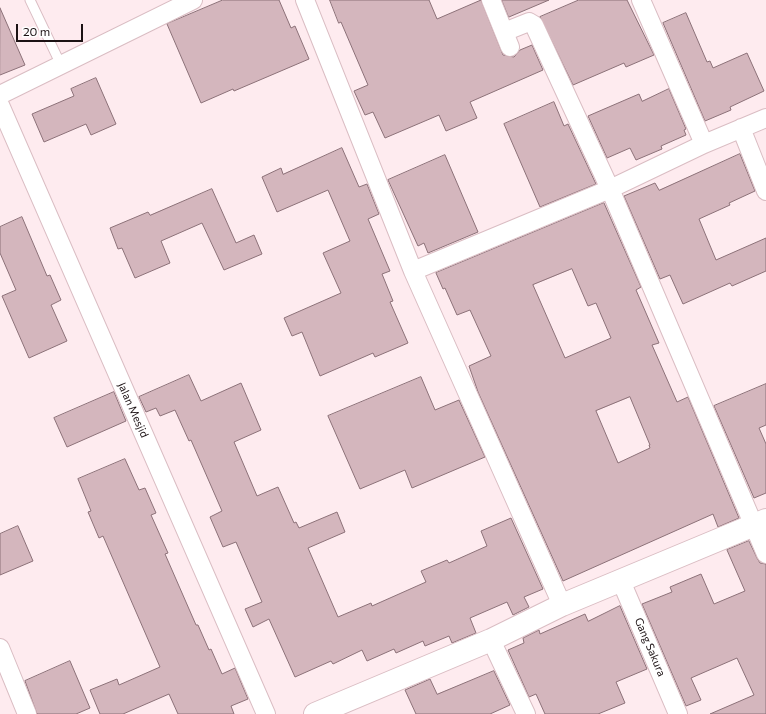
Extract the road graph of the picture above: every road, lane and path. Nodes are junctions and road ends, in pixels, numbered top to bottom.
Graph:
1 (30, 0) edge
2 (193, 0) edge
3 (305, 0) edge
4 (491, 0) edge
5 (640, 0) edge
6 (61, 65) junction
7 (0, 95) edge
8 (0, 105) edge
9 (766, 118) edge
10 (741, 128) junction
11 (704, 144) junction
12 (610, 189) junction
13 (766, 191) edge
14 (413, 271) junction
15 (760, 522) edge
16 (766, 554) edge
17 (621, 580) junction
18 (562, 605) junction
19 (491, 640) junction
20 (0, 648) edge
21 (27, 714) edge
22 (266, 714) edge
23 (315, 714) edge
24 (526, 714) edge
25 (678, 714) edge

1 - 6 lane
2 - 6 street
3 - 14 street
4 - 12 street
5 - 11 street
6 - 7 street
8 - 22 street, Jalan Mesjid
9 - 10 street
10 - 11 street
10 - 13 street
11 - 12 street
12 - 14 street
12 - 15 street
14 - 18 street
15 - 16 street
15 - 17 street
17 - 18 street
17 - 25 street, Gang Sakura
18 - 19 street
19 - 23 street
19 - 24 street
20 - 21 street

